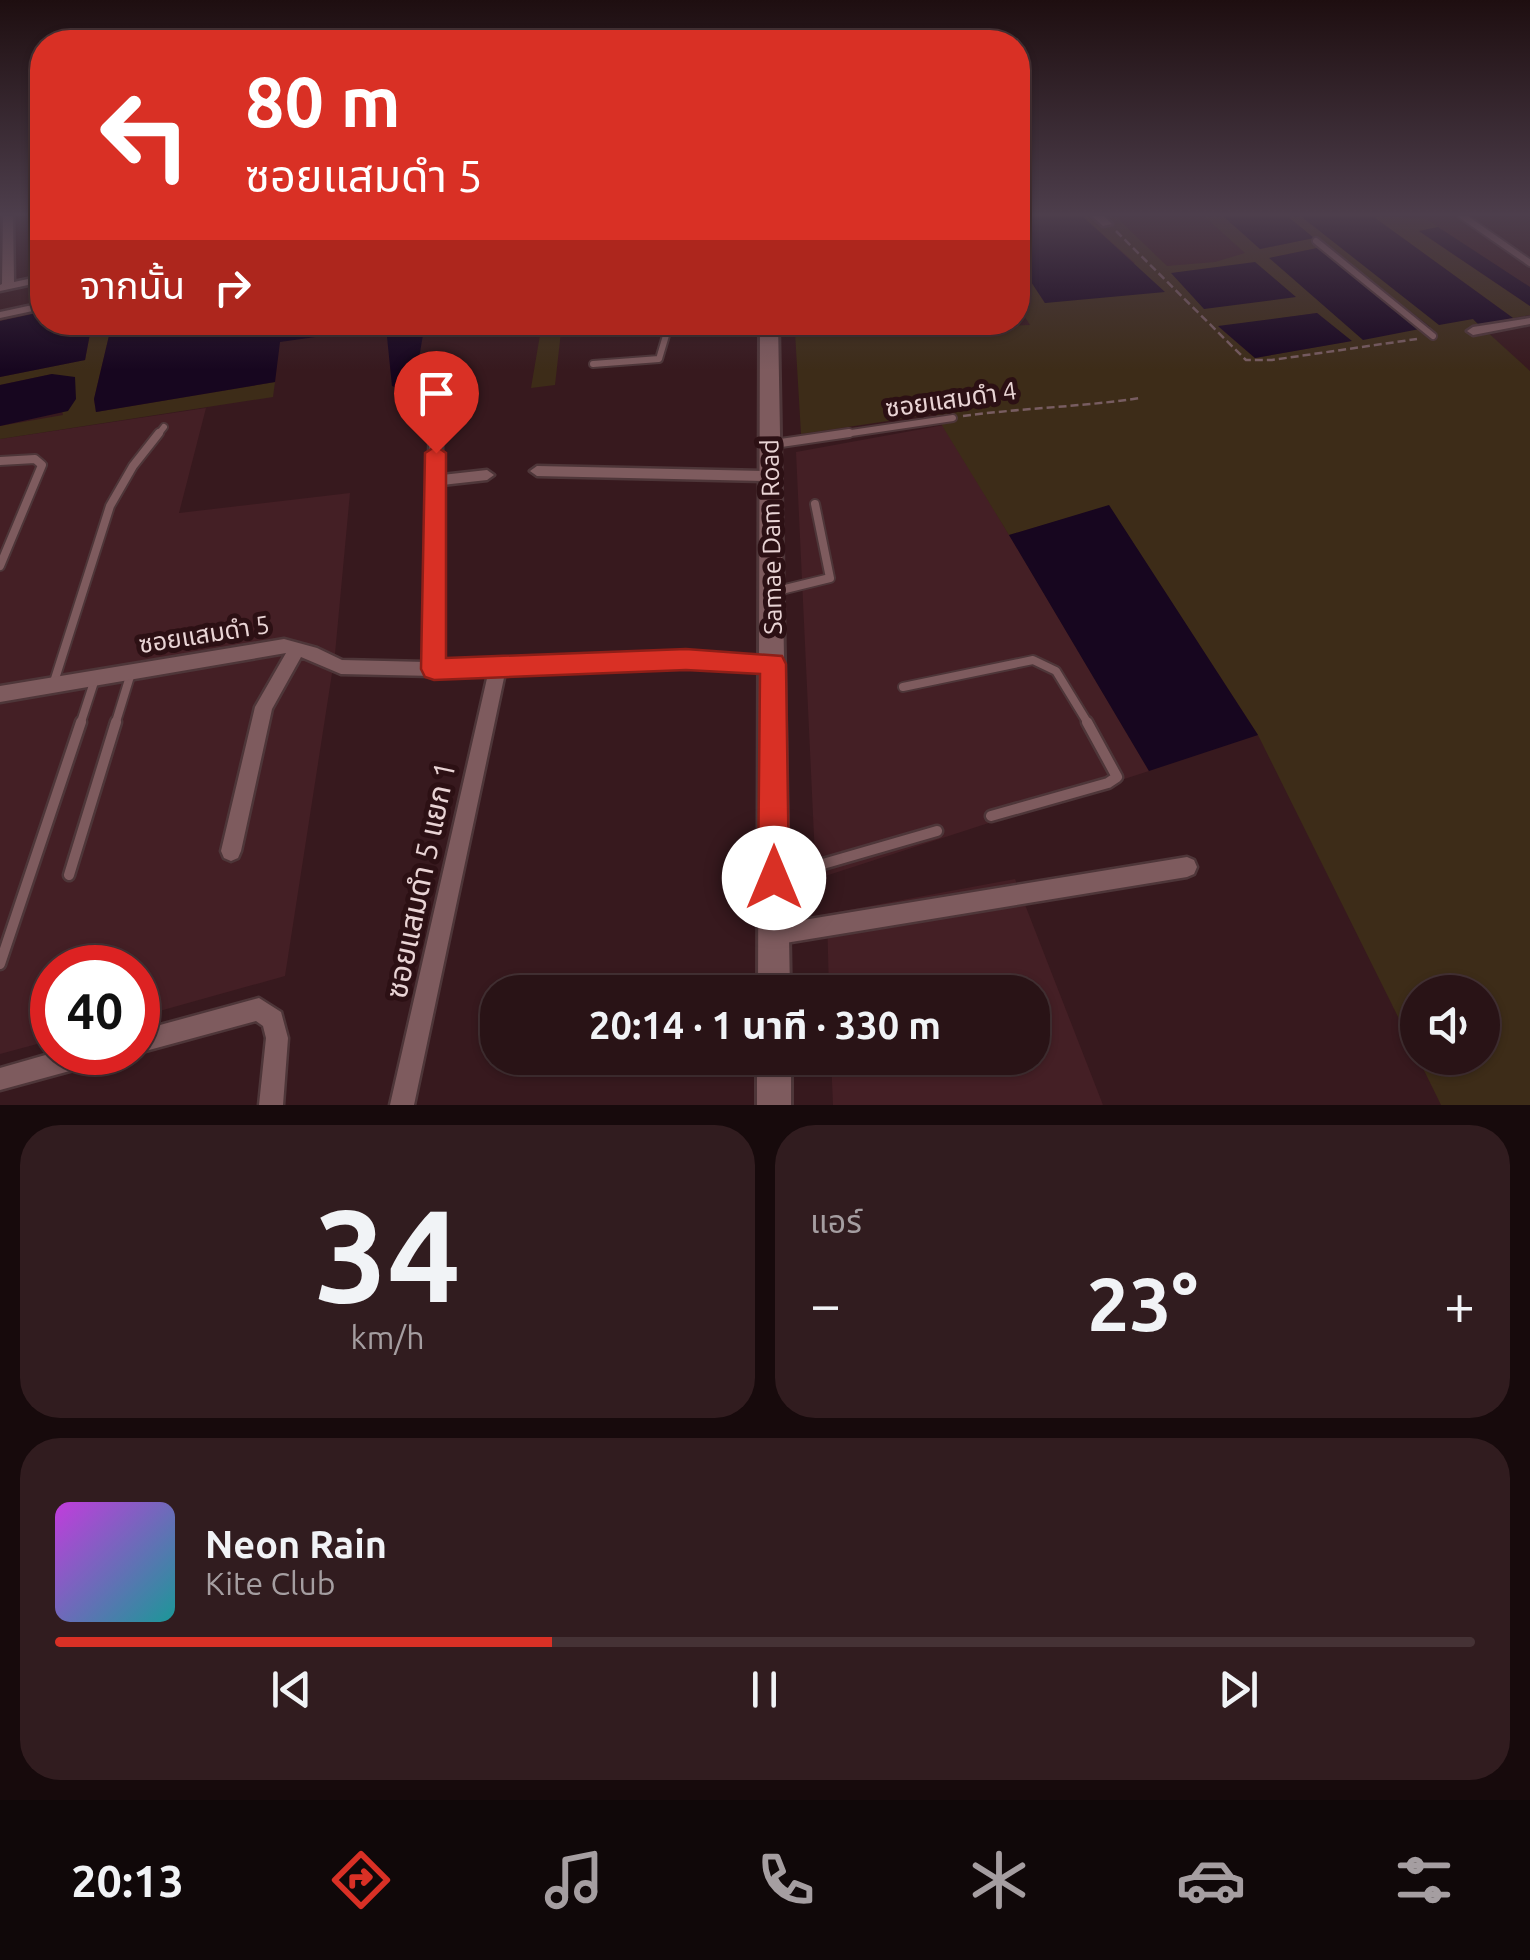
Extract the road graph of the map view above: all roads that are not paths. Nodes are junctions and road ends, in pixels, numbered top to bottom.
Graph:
1 (1347, 267) edge
2 (30, 282) edge
3 (4, 287) edge
4 (30, 309) edge
5 (0, 315) edge
6 (1530, 321) edge
7 (1473, 331) dead end
8 (666, 335) edge
9 (769, 335) edge
10 (1433, 336) road end
11 (593, 364) dead end
12 (436, 398) dead end
13 (953, 418) road end
14 (164, 427) dead end
15 (768, 444) junction
16 (0, 462) edge
17 (537, 471) dead end
18 (487, 476) dead end
19 (767, 476) junction
20 (436, 481) junction
21 (815, 504) dead end
22 (0, 563) edge
23 (773, 592) junction
24 (297, 649) junction
25 (773, 664) junction
26 (498, 668) junction
27 (434, 669) junction
28 (131, 671) junction
29 (96, 677) junction
30 (52, 685) junction
31 (903, 687) dead end
32 (0, 694) edge
33 (991, 816) dead end
34 (937, 831) dead end
35 (231, 851) dead end
36 (1187, 867) dead end
37 (69, 874) dead end
38 (774, 878) junction
39 (774, 935) junction
40 (0, 964) edge
41 (774, 975) edge
42 (160, 1036) edge
43 (30, 1071) edge
44 (774, 1075) edge
45 (0, 1079) edge
46 (272, 1105) edge
47 (402, 1105) edge
48 (774, 1105) edge

1 - 10 lane
2 - 3 street
4 - 5 street
6 - 7 street
8 - 11 lane
9 - 15 street, Samae Dam Road
12 - 20 street
13 - 15 lane, ซอยแสมดำ 4
14 - 30 lane
15 - 19 street, Samae Dam Road
16 - 22 lane
17 - 19 street
18 - 20 street
19 - 23 street, Samae Dam Road
20 - 27 street
21 - 23 lane
23 - 25 street, Samae Dam Road
24 - 27 street, ซอยแสมดำ 5
24 - 28 street, ซอยแสมดำ 5
24 - 35 street
25 - 26 street, ซอยแสมดำ 5
25 - 38 street, Samae Dam Road
26 - 27 street, ซอยแสมดำ 5
26 - 47 street, ซอยแสมดำ 5 แยก 1
28 - 29 street, ซอยแสมดำ 5
28 - 37 lane
29 - 30 street, ซอยแสมดำ 5
29 - 40 lane
30 - 32 street, ซอยแสมดำ 5
31 - 33 lane
34 - 38 lane
36 - 39 street
38 - 39 street, Samae Dam Road
39 - 41 street, Samae Dam Road
42 - 46 street
43 - 45 street
44 - 48 street

